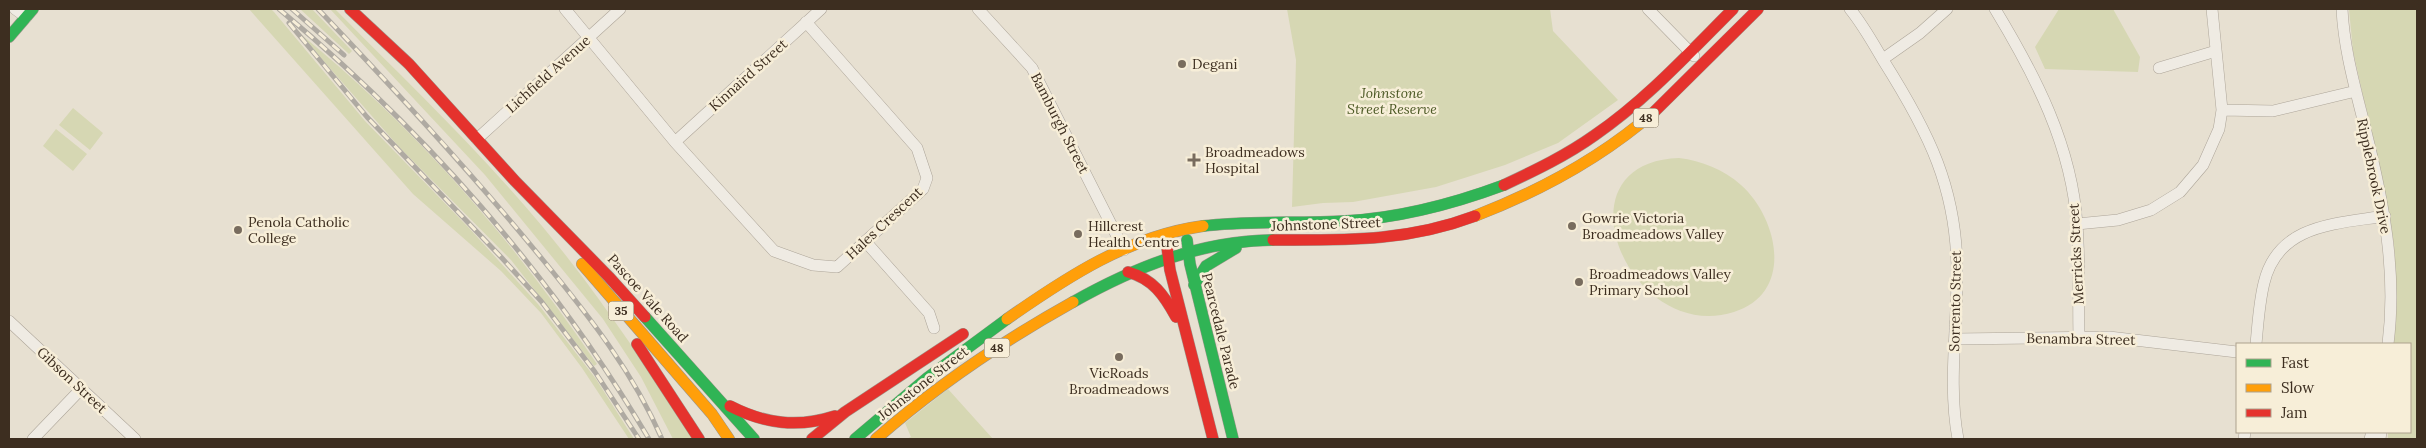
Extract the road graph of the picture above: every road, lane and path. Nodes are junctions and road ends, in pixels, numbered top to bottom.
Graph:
1 (15, 9) edge
2 (350, 9) edge
3 (565, 9) edge
4 (620, 9) edge
5 (821, 9) edge
6 (978, 9) edge
7 (1648, 9) edge
8 (1733, 9) edge
9 (1758, 9) edge
10 (1850, 9) edge
11 (1947, 9) edge
12 (1995, 9) edge
13 (2212, 9) edge
14 (2342, 9) edge
15 (29, 13) edge
16 (806, 22) junction
17 (9, 37) edge
18 (588, 38) junction
19 (2216, 51) junction
20 (1690, 52) junction
21 (1883, 59) junction
22 (1702, 64) junction
23 (2159, 68) dead end
24 (2356, 91) junction
25 (2222, 110) junction
26 (477, 139) junction
27 (675, 142) junction
28 (1580, 146) junction
29 (1589, 161) junction
30 (515, 181) junction
31 (2385, 216) junction
32 (2077, 224) junction
33 (1187, 228) junction
34 (1166, 233) junction
35 (1258, 240) junction
36 (865, 241) junction
37 (1124, 250) junction
38 (1188, 252) junction
39 (1167, 259) junction
40 (1128, 272) junction
41 (1073, 274) junction
42 (1194, 285) junction
43 (602, 290) junction
44 (1074, 300) junction
45 (990, 317) dead end
46 (9, 321) edge
47 (1000, 324) junction
48 (975, 327) dead end
49 (934, 328) dead end
50 (2079, 336) junction
51 (1955, 339) junction
52 (1189, 343) junction
53 (2256, 343) edge
54 (2388, 343) edge
55 (2236, 352) edge
56 (81, 389) junction
57 (720, 400) junction
58 (1224, 405) junction
59 (1206, 411) junction
60 (845, 412) junction
61 (34, 439) edge
62 (135, 439) edge
63 (699, 439) edge
64 (729, 439) edge
65 (754, 439) edge
66 (812, 439) edge
67 (855, 439) edge
68 (876, 439) edge
69 (1214, 439) edge
70 (1233, 439) edge
71 (1958, 439) edge

1 - 15 street
2 - 26 main road, Pascoe Vale Road / 35
3 - 18 street, Hales Crescent
4 - 18 street, Lichfield Avenue
5 - 16 street, Kinnaird Street
6 - 37 street, Bamburgh Street
7 - 20 street
8 - 20 main road, Johnstone Street / 48
9 - 22 main road, Johnstone Street / 48
10 - 21 street, Sorrento Street
11 - 21 street
12 - 32 street, Merricks Street
13 - 19 street
14 - 24 street, Ripplebrook Drive
15 - 17 main road
16 - 27 street, Kinnaird Street
16 - 36 street, Hales Crescent
18 - 26 street, Lichfield Avenue
18 - 27 street, Hales Crescent
19 - 23 street
19 - 25 street
20 - 22 street
20 - 28 main road, Johnstone Street / 48
21 - 51 street, Sorrento Street
22 - 29 main road, Johnstone Street / 48
24 - 25 street
24 - 31 street, Ripplebrook Drive
25 - 32 street
26 - 30 main road, Pascoe Vale Road / 35
27 - 36 street, Hales Crescent
28 - 29 main road
28 - 33 main road, Johnstone Street / 48
29 - 35 main road, Johnstone Street / 48
30 - 43 main road, Pascoe Vale Road / 35
30 - 57 main road, Pascoe Vale Road / 35
31 - 53 street
31 - 54 street, Ripplebrook Drive
32 - 50 street, Merricks Street
33 - 34 main road, Johnstone Street / 48
33 - 38 main road, Pearcedale Parade
34 - 37 main road, Johnstone Street / 48
34 - 39 main road
35 - 38 main road, Johnstone Street / 48
35 - 42 main road
36 - 49 street
37 - 41 main road, Johnstone Street / 48
38 - 39 main road, Johnstone Street / 48
38 - 42 main road, Pearcedale Parade
39 - 40 main road, Johnstone Street / 48
39 - 52 main road
40 - 44 main road, Johnstone Street / 48
40 - 52 main road
41 - 45 main road
41 - 47 main road, Johnstone Street / 48
42 - 58 main road, Pearcedale Parade
43 - 63 main road
43 - 64 main road, Pascoe Vale Road / 35
44 - 47 main road
44 - 68 main road, Johnstone Street / 48
46 - 56 street, Gibson Street
47 - 67 main road, Johnstone Street / 48
48 - 60 main road
50 - 51 street, Benambra Street
50 - 55 street, Benambra Street
51 - 71 street, Sorrento Street
52 - 59 main road
56 - 61 street
56 - 62 street, Gibson Street
57 - 60 main road
57 - 65 main road, Pascoe Vale Road / 35
58 - 59 main road
58 - 70 main road, Pearcedale Parade
59 - 69 main road
60 - 66 main road

